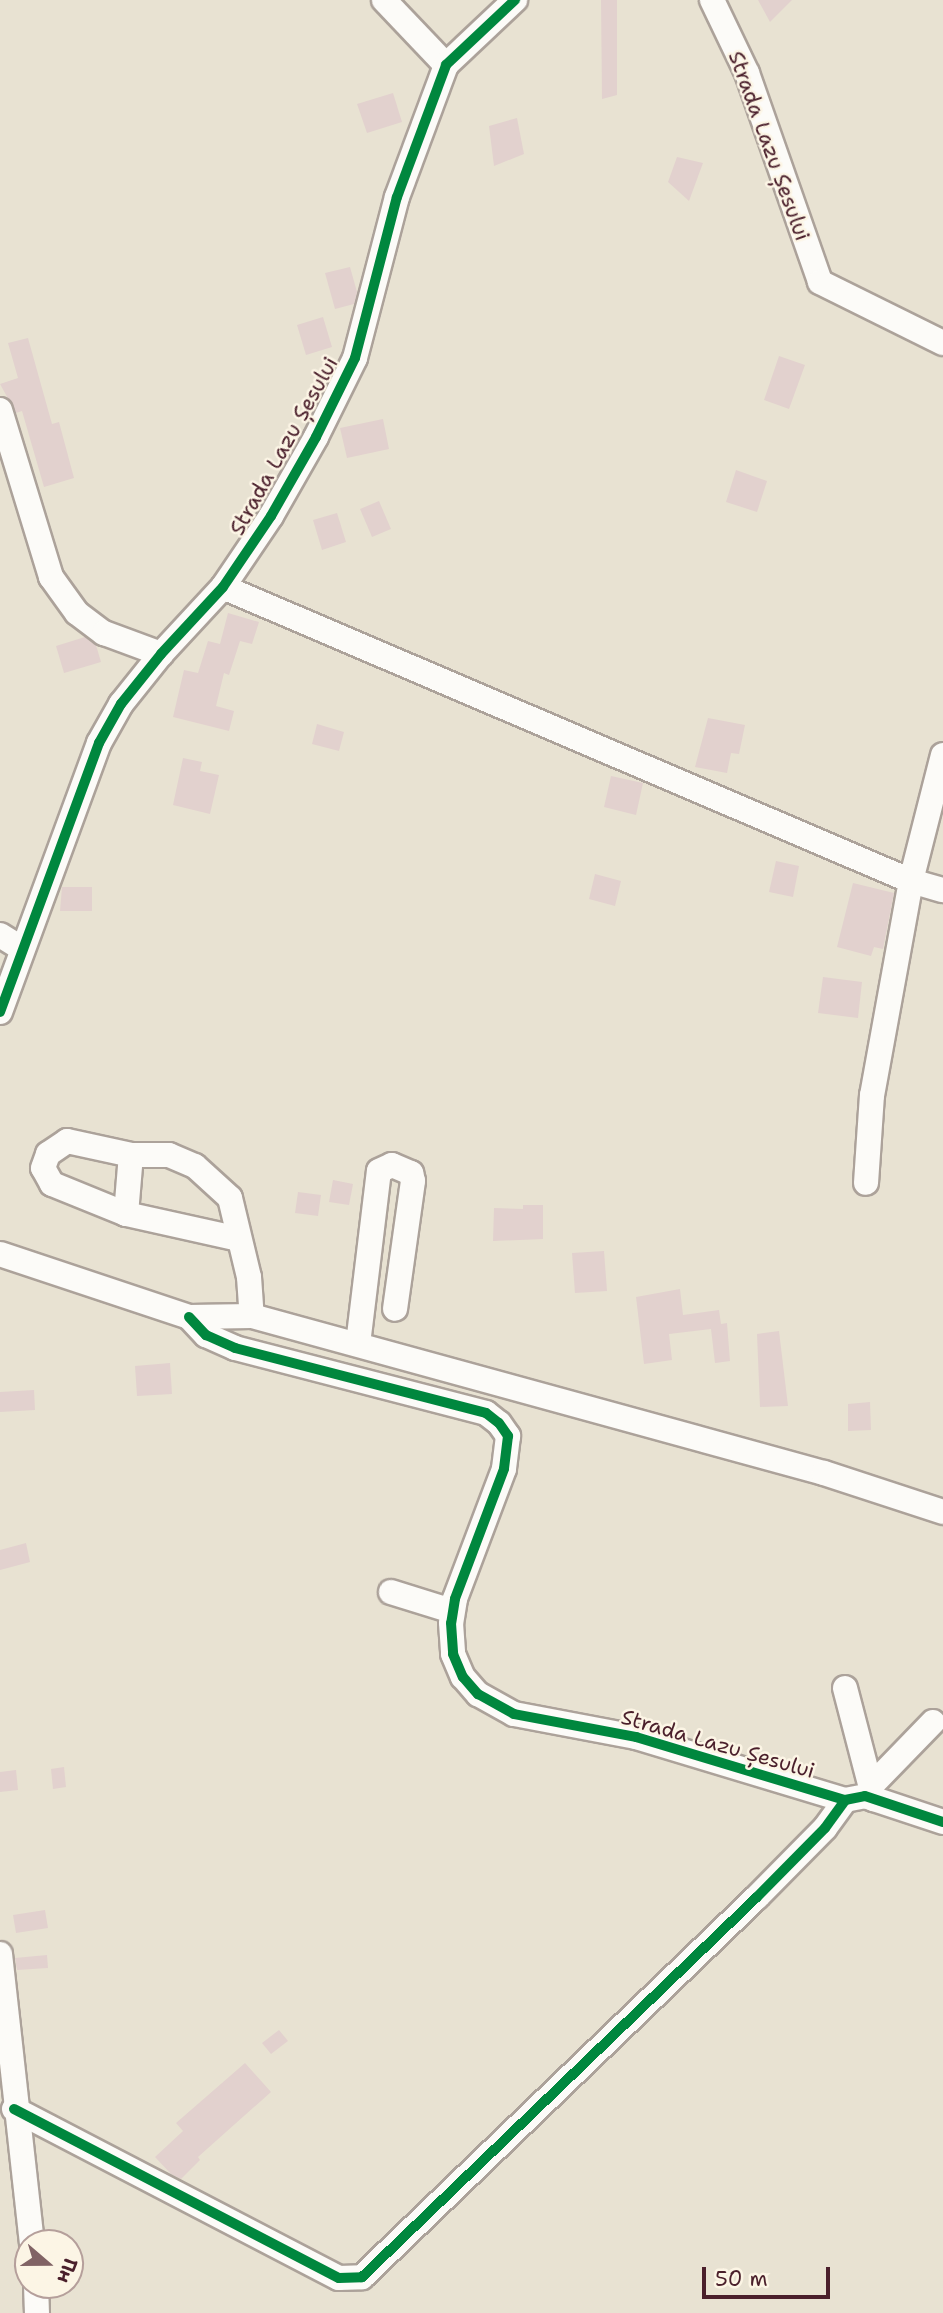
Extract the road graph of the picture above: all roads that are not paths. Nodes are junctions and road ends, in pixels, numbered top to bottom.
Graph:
1 (384, 0) edge
2 (514, 0) edge
3 (712, 0) edge
4 (446, 65) junction
5 (943, 343) edge
6 (0, 410) edge
7 (223, 587) junction
8 (160, 654) junction
9 (943, 755) edge
10 (911, 881) junction
11 (943, 890) edge
12 (0, 935) edge
13 (22, 948) junction
14 (0, 1012) edge
15 (131, 1155) junction
16 (866, 1183) dead end
17 (126, 1214) junction
18 (239, 1239) junction
19 (0, 1254) edge
20 (395, 1309) dead end
21 (252, 1316) junction
22 (189, 1317) junction
23 (358, 1344) junction
24 (943, 1511) edge
25 (391, 1592) dead end
26 (453, 1611) junction
27 (845, 1688) dead end
28 (933, 1723) dead end
29 (873, 1793) junction
30 (845, 1800) junction
31 (943, 1822) edge
32 (0, 1954) edge
33 (14, 2109) junction
34 (30, 2229) edge

1 - 4 street
2 - 4 street, Strada Lazu Șesului
3 - 5 street, Strada Lazu Șesului
4 - 7 street, Strada Lazu Șesului
6 - 8 street
7 - 8 street, Strada Lazu Șesului
7 - 10 street
8 - 13 street, Strada Lazu Șesului
9 - 10 street
10 - 11 street
10 - 16 street
12 - 13 street
13 - 14 street, Strada Lazu Șesului
15 - 17 street
15 - 17 street
15 - 18 street
17 - 18 street
18 - 21 street
19 - 22 street, Strada Lazu Șesului
20 - 23 street
21 - 22 street, Strada Lazu Șesului
21 - 23 street, Strada Lazu Șesului
22 - 26 street, Strada Lazu Șesului
23 - 24 street, Strada Lazu Șesului
25 - 26 street
26 - 30 street, Strada Lazu Șesului
27 - 29 street
28 - 29 street
29 - 30 street, Strada Lazu Șesului
29 - 31 street, Strada Lazu Șesului
30 - 33 street
32 - 33 street
33 - 34 street

